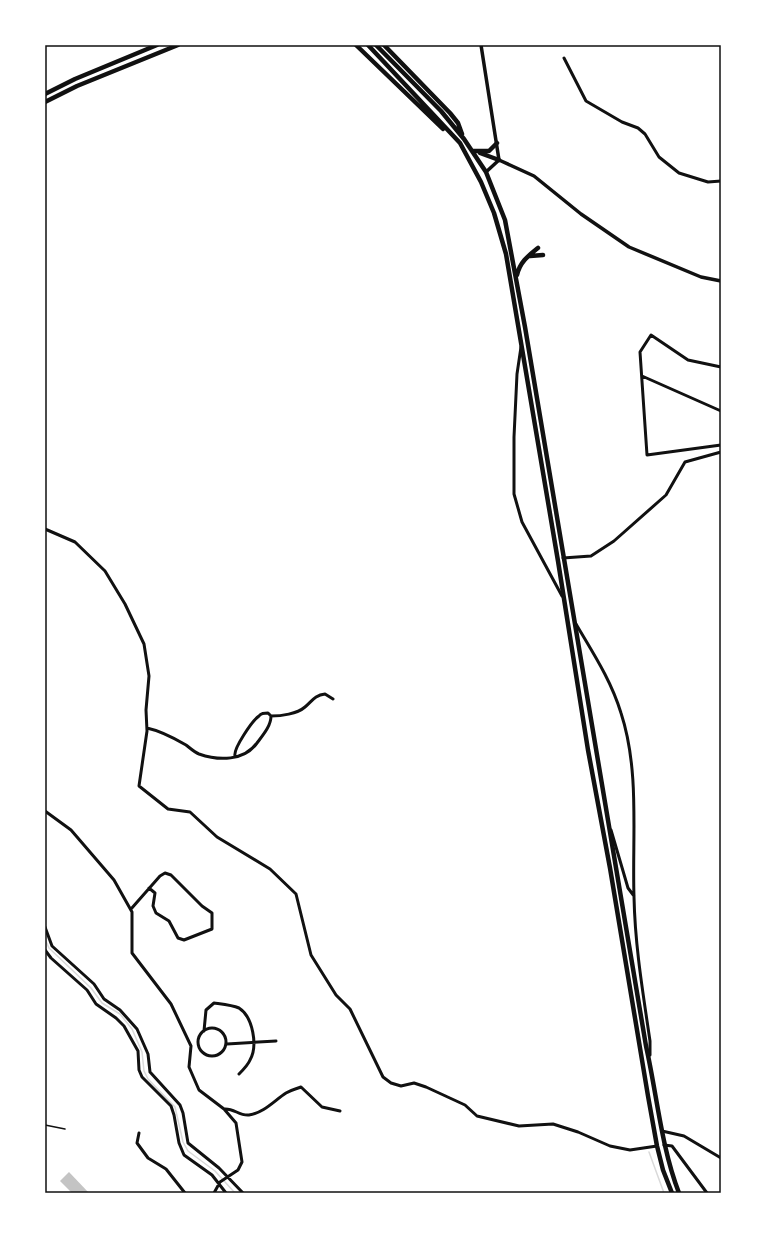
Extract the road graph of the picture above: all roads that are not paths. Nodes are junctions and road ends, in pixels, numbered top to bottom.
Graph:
1 (158, 45) edge
2 (178, 45) edge
3 (356, 45) edge
4 (368, 45) edge
5 (384, 45) edge
6 (481, 45) edge
7 (374, 47) edge
8 (564, 58) dead end
9 (45, 94) edge
10 (45, 102) edge
11 (464, 139) junction
12 (460, 143) junction
13 (497, 143) junction
14 (476, 152) junction
15 (499, 160) junction
16 (486, 172) junction
17 (721, 181) edge
18 (538, 248) dead end
19 (543, 255) dead end
20 (525, 259) junction
21 (516, 277) junction
22 (721, 281) edge
23 (521, 346) junction
24 (721, 368) edge
25 (642, 376) junction
26 (721, 411) edge
27 (721, 445) edge
28 (721, 452) edge
29 (45, 529) edge
30 (563, 558) junction
31 (564, 599) junction
32 (573, 619) junction
33 (333, 699) dead end
34 (271, 716) junction
35 (147, 728) junction
36 (235, 756) junction
37 (45, 811) edge
38 (608, 824) junction
39 (149, 888) junction
40 (634, 896) junction
41 (130, 909) junction
42 (45, 926) edge
43 (45, 950) edge
44 (204, 1030) junction
45 (276, 1041) dead end
46 (254, 1042) junction
47 (189, 1043) junction
48 (198, 1043) junction
49 (227, 1044) junction
50 (650, 1064) junction
51 (239, 1074) dead end
52 (224, 1109) junction
53 (340, 1111) dead end
54 (45, 1125) edge
55 (65, 1128) dead end
56 (662, 1131) junction
57 (139, 1133) dead end
58 (664, 1145) junction
59 (657, 1146) junction
60 (721, 1158) edge
61 (227, 1177) junction
62 (219, 1183) junction
63 (185, 1193) edge
64 (214, 1193) edge
65 (226, 1193) edge
66 (243, 1193) edge
67 (672, 1193) edge
68 (679, 1193) edge
69 (707, 1193) edge

1 - 9 main road
2 - 10 main road
3 - 12 main road
4 - 7 main road
5 - 11 main road
6 - 13 street
7 - 11 main road
7 - 12 main road
8 - 17 street
11 - 14 main road
12 - 23 main road
13 - 14 main road
13 - 15 street
14 - 15 main road
14 - 16 main road
15 - 16 street
15 - 22 street
16 - 21 main road
18 - 20 main road
19 - 20 main road
20 - 21 main road
21 - 30 main road
23 - 31 main road
23 - 31 street
24 - 25 street
25 - 26 street
25 - 27 street
28 - 30 street
29 - 35 street
30 - 32 main road
31 - 59 main road
32 - 38 main road
32 - 40 street
33 - 34 street
34 - 36 street
34 - 36 street
35 - 36 street
35 - 59 street
37 - 41 street
38 - 40 street
38 - 50 main road
39 - 39 street
39 - 41 street
40 - 50 street
41 - 47 street
42 - 61 street
43 - 62 street
44 - 46 street
44 - 48 street
44 - 49 street
45 - 46 street
46 - 49 street
46 - 51 street
47 - 48 street
47 - 52 street
48 - 49 street
50 - 56 main road
52 - 53 street
52 - 61 street
54 - 55 lane
56 - 58 main road
56 - 60 street
57 - 63 street
58 - 68 main road
58 - 69 street
59 - 67 main road
61 - 62 street
61 - 66 street
62 - 64 street
62 - 65 street

